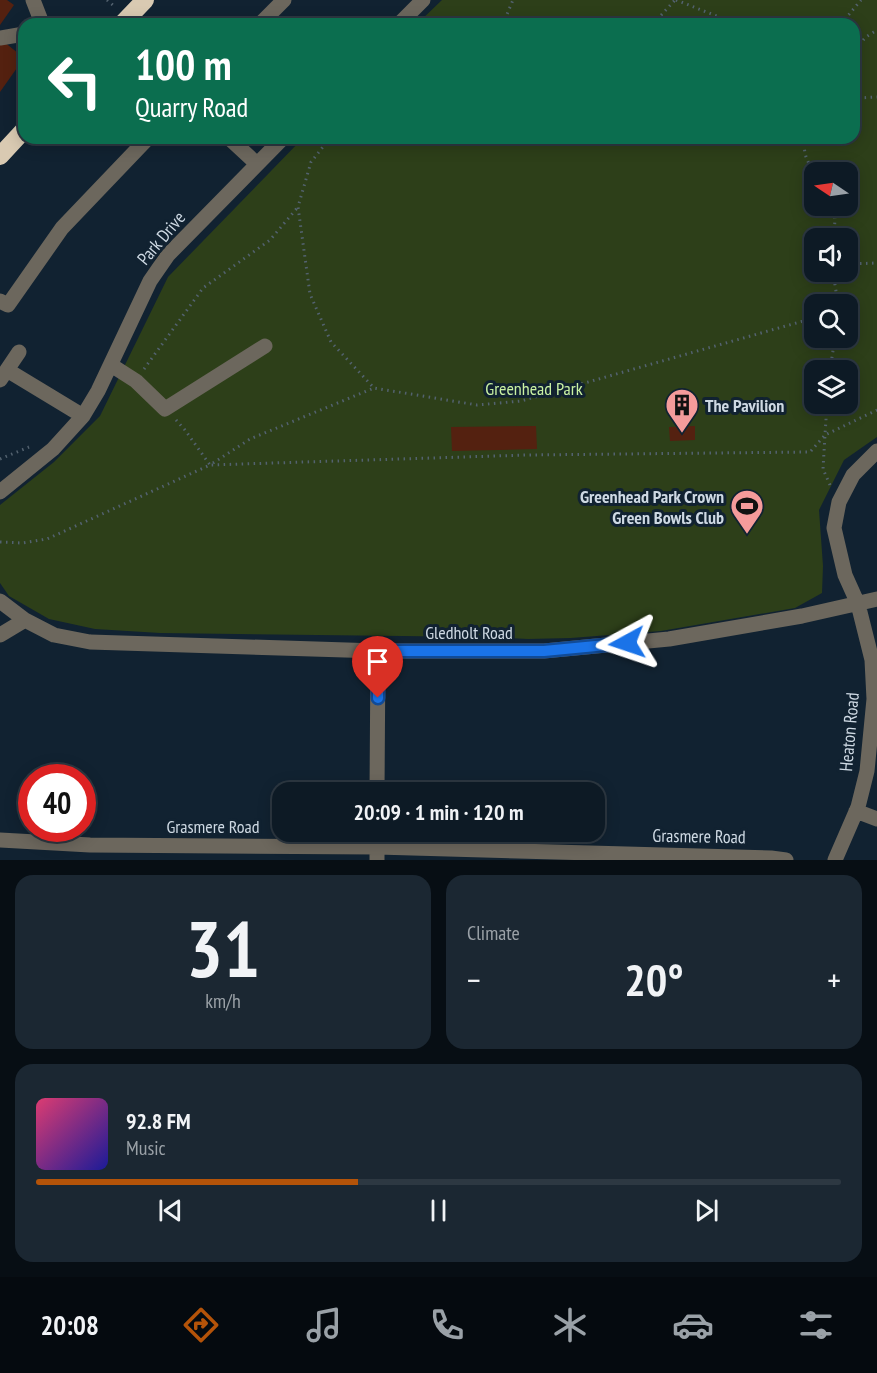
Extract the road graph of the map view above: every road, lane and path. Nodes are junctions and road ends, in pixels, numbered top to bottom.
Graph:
1 (33, 0) edge
2 (145, 0) edge
3 (284, 0) edge
4 (423, 0) edge
5 (513, 0) edge
6 (676, 0) edge
7 (861, 0) edge
8 (40, 18) edge
9 (128, 18) edge
10 (266, 18) edge
11 (405, 18) edge
12 (505, 18) edge
13 (657, 18) edge
14 (722, 18) edge
15 (846, 18) edge
16 (877, 30) edge
17 (18, 35) edge
18 (0, 38) edge
19 (860, 48) edge
20 (877, 97) edge
21 (860, 98) edge
22 (18, 136) edge
23 (142, 144) edge
24 (236, 144) edge
25 (277, 144) edge
26 (325, 144) edge
27 (803, 144) edge
28 (0, 156) edge
29 (808, 162) edge
30 (257, 164) junction
31 (298, 207) junction
32 (877, 263) edge
33 (858, 264) edge
34 (0, 301) edge
35 (804, 321) edge
36 (265, 346) dead end
37 (19, 352) dead end
38 (111, 365) junction
39 (3, 375) edge
40 (136, 381) junction
41 (374, 388) junction
42 (165, 409) junction
43 (877, 410) edge
44 (826, 414) edge
45 (83, 417) junction
46 (825, 435) junction
47 (877, 451) edge
48 (210, 465) junction
49 (0, 492) edge
50 (839, 502) junction
51 (0, 542) edge
52 (877, 599) edge
53 (0, 601) edge
54 (858, 604) junction
55 (25, 620) junction
56 (0, 635) edge
57 (378, 651) junction
58 (872, 772) edge
59 (377, 782) edge
60 (856, 811) junction
61 (877, 819) edge
62 (0, 840) edge
63 (90, 845) junction
64 (377, 853) edge
65 (86, 860) edge
66 (786, 860) edge
67 (835, 860) edge

1 - 8 street
2 - 9 highway
3 - 10 street
4 - 11 street
5 - 12 path
6 - 13 path
6 - 14 path
7 - 15 path
16 - 19 path
17 - 18 street
20 - 21 path
22 - 28 highway
23 - 34 street
24 - 30 street
25 - 30 street, Park Drive
26 - 31 path
27 - 29 path
30 - 38 street, Park Drive
31 - 40 path
31 - 41 path
32 - 33 path
35 - 41 path
36 - 42 street
37 - 39 street
38 - 40 street
38 - 45 street, Park Drive
39 - 45 street
40 - 42 street
41 - 48 path
42 - 48 path
43 - 46 path
44 - 46 path
45 - 49 street, Park Drive
46 - 48 path
46 - 50 path
47 - 50 street, Heaton Road
48 - 51 path
50 - 54 street, Heaton Road
52 - 54 street, Gledholt Road
53 - 55 street, Gledholt Road
54 - 57 street, Gledholt Road
54 - 58 street, Heaton Road
55 - 56 street
55 - 57 street, Gledholt Road
57 - 59 street
58 - 60 street, Heaton Road
60 - 61 street
60 - 67 street, Heaton Road
62 - 63 street, Grasmere Road
63 - 64 street, Grasmere Road
63 - 65 street
64 - 66 street, Grasmere Road

